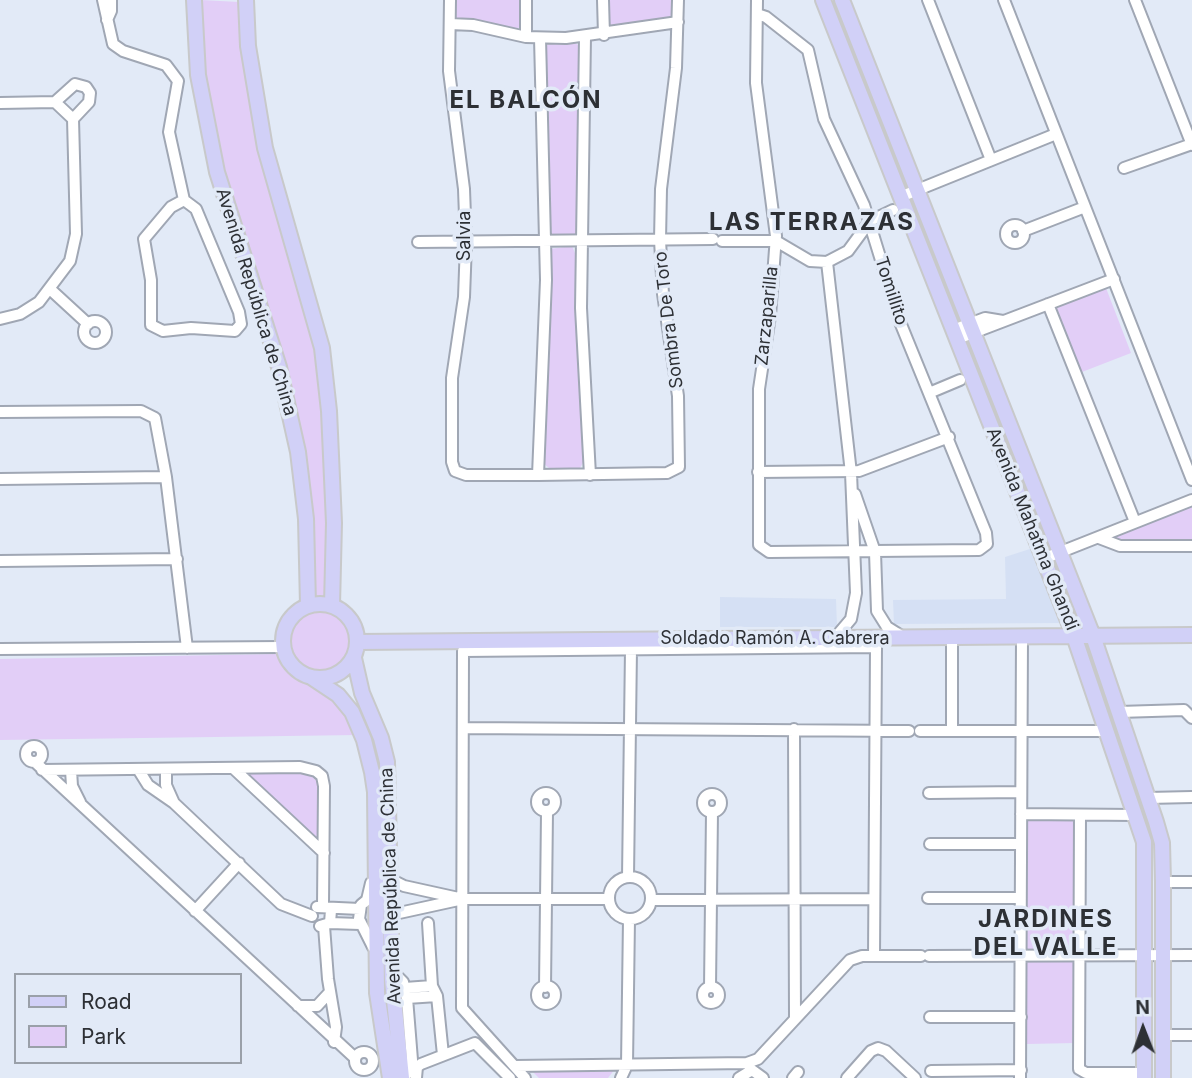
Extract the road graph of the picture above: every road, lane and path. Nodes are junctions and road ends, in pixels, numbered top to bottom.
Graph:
1 (103, 0) edge
2 (111, 0) edge
3 (194, 0) edge
4 (246, 0) edge
5 (450, 0) edge
6 (526, 0) edge
7 (603, 0) edge
8 (678, 0) edge
9 (757, 0) edge
10 (842, 0) edge
11 (928, 0) edge
12 (1004, 0) edge
13 (1135, 0) edge
14 (825, 1) edge
15 (757, 14) junction
16 (107, 20) junction
17 (678, 22) junction
18 (450, 24) junction
19 (604, 35) junction
20 (526, 37) junction
21 (585, 37) junction
22 (540, 38) junction
23 (55, 102) junction
24 (0, 103) edge
25 (74, 119) junction
26 (1056, 134) junction
27 (1192, 144) edge
28 (990, 160) junction
29 (1124, 167) dead end
30 (917, 190) junction
31 (184, 200) junction
32 (897, 203) junction
33 (1085, 208) junction
34 (870, 221) junction
35 (1023, 231) dead end
36 (660, 240) junction
37 (580, 241) junction
38 (776, 241) junction
39 (418, 242) dead end
40 (546, 242) junction
41 (466, 243) junction
42 (827, 262) junction
43 (1114, 279) junction
44 (51, 290) junction
45 (1048, 304) junction
46 (0, 319) edge
47 (88, 324) dead end
48 (971, 328) junction
49 (955, 335) junction
50 (960, 380) dead end
51 (929, 393) junction
52 (0, 412) edge
53 (949, 437) junction
54 (758, 472) junction
55 (538, 475) junction
56 (590, 475) junction
57 (166, 477) junction
58 (0, 479) edge
59 (851, 479) junction
60 (1192, 480) edge
61 (1192, 500) edge
62 (1135, 522) junction
63 (1099, 538) junction
64 (1192, 546) edge
65 (852, 552) junction
66 (874, 552) junction
67 (1060, 554) junction
68 (177, 559) junction
69 (1043, 559) junction
70 (0, 561) edge
71 (856, 593) junction
72 (875, 593) junction
73 (308, 605) junction
74 (332, 605) junction
75 (1192, 635) edge
76 (1074, 636) junction
77 (1093, 636) junction
78 (906, 638) junction
79 (952, 638) junction
80 (1022, 638) junction
81 (834, 639) junction
82 (358, 642) junction
83 (282, 643) junction
84 (212, 646) junction
85 (187, 648) junction
86 (0, 649) edge
87 (631, 649) junction
88 (354, 658) junction
89 (311, 677) junction
90 (1189, 710) edge
91 (1119, 712) junction
92 (630, 727) junction
93 (463, 728) junction
94 (794, 729) junction
95 (876, 730) junction
96 (952, 731) junction
97 (1021, 731) junction
98 (1106, 731) junction
99 (233, 768) junction
100 (138, 769) junction
101 (166, 769) junction
102 (71, 770) junction
103 (1021, 792) junction
104 (929, 793) dead end
105 (1192, 797) edge
106 (1148, 798) junction
107 (174, 803) junction
108 (547, 811) dead end
109 (712, 812) dead end
110 (1021, 814) junction
111 (1080, 815) junction
112 (1136, 815) junction
113 (89, 816) junction
114 (930, 844) dead end
115 (1020, 844) junction
116 (376, 849) junction
117 (324, 853) junction
118 (239, 863) junction
119 (628, 877) junction
120 (390, 879) junction
121 (1163, 882) junction
122 (1192, 882) edge
123 (928, 898) dead end
124 (1020, 898) junction
125 (463, 899) junction
126 (547, 899) junction
127 (608, 899) junction
128 (794, 899) junction
129 (874, 899) junction
130 (651, 900) junction
131 (711, 900) junction
132 (327, 908) junction
133 (360, 909) junction
134 (195, 911) junction
135 (390, 915) junction
136 (312, 916) junction
137 (629, 919) junction
138 (428, 923) dead end
139 (327, 924) junction
140 (360, 924) junction
141 (1145, 955) junction
142 (1164, 955) junction
143 (1192, 955) edge
144 (376, 956) junction
145 (874, 956) junction
146 (1021, 956) junction
147 (1079, 956) junction
148 (391, 970) junction
149 (545, 987) dead end
150 (710, 987) dead end
151 (330, 992) junction
152 (431, 992) junction
153 (406, 993) junction
154 (294, 1004) junction
155 (795, 1017) junction
156 (930, 1017) dead end
157 (1021, 1017) junction
158 (1164, 1035) junction
159 (1192, 1035) edge
160 (334, 1042) junction
161 (443, 1055) junction
162 (355, 1058) dead end
163 (627, 1065) junction
164 (515, 1066) junction
165 (931, 1071) dead end
166 (1020, 1074) edge
167 (1144, 1075) edge
168 (390, 1078) edge
169 (404, 1078) edge
170 (416, 1078) edge
171 (510, 1078) edge
172 (525, 1078) edge
173 (621, 1078) edge
174 (739, 1078) edge
175 (763, 1078) edge
176 (847, 1078) edge
177 (915, 1078) edge
178 (1163, 1078) edge

1 - 16 street
2 - 16 street
3 - 73 main road, Avenida República de China
4 - 74 main road
5 - 18 street, Salvia
6 - 20 street
7 - 19 street
8 - 17 street, Sombra De Toro
9 - 15 street, Zarzaparilla
10 - 30 main road, Avenida Mahatma Ghandi
11 - 28 street
12 - 26 street
13 - 27 street
14 - 32 main road, Avenida Mahatma Ghandi
15 - 34 street, Tomillito
15 - 38 street, Zarzaparilla
16 - 31 street
17 - 19 street
17 - 36 street, Sombra De Toro
18 - 20 street
18 - 41 street, Salvia
19 - 21 street
20 - 22 street
21 - 22 street
21 - 37 street
22 - 40 street
23 - 24 street
23 - 25 street
23 - 25 street
25 - 44 street
26 - 28 street
26 - 33 street
27 - 29 street
28 - 30 street
30 - 32 street
30 - 48 main road, Avenida Mahatma Ghandi
31 - 31 street
32 - 34 street
32 - 49 main road, Avenida Mahatma Ghandi
33 - 35 street
33 - 43 street
34 - 42 street
34 - 51 street, Tomillito
36 - 37 street
36 - 38 street
36 - 56 street, Sombra De Toro
37 - 40 street
37 - 56 street
38 - 42 street
38 - 54 street, Zarzaparilla
39 - 41 street
40 - 41 street
40 - 55 street
41 - 55 street, Salvia
42 - 59 street
43 - 45 street
43 - 60 street
44 - 46 street
44 - 47 street
45 - 48 street
45 - 62 street
48 - 49 street
48 - 67 main road, Avenida Mahatma Ghandi
49 - 69 main road, Avenida Mahatma Ghandi
50 - 51 street
51 - 53 street, Tomillito
52 - 57 street
53 - 59 street
53 - 66 street, Tomillito
54 - 59 street
54 - 65 street, Zarzaparilla
55 - 56 street
57 - 58 street
57 - 68 street
59 - 65 street
59 - 66 street
61 - 62 street
62 - 63 street
63 - 64 street
63 - 67 street
65 - 66 street
65 - 71 street
66 - 72 street
67 - 69 street
67 - 77 main road, Avenida Mahatma Ghandi
68 - 70 street
68 - 85 street
69 - 76 main road, Avenida Mahatma Ghandi
71 - 72 street
71 - 81 street
72 - 78 street
73 - 74 main road
73 - 83 main road
74 - 82 main road
75 - 77 main road, Soldado Ramón A. Cabrera
76 - 77 main road, Soldado Ramón A. Cabrera
76 - 80 main road, Soldado Ramón A. Cabrera
76 - 98 main road, Avenida Mahatma Ghandi
77 - 91 main road, Avenida Mahatma Ghandi
78 - 79 main road, Soldado Ramón A. Cabrera
78 - 81 main road, Soldado Ramón A. Cabrera
79 - 80 main road, Soldado Ramón A. Cabrera
79 - 96 street
80 - 97 street
81 - 82 main road, Soldado Ramón A. Cabrera
82 - 88 main road
83 - 84 street
83 - 84 street
83 - 89 main road
84 - 85 street
85 - 86 street
87 - 92 street
87 - 93 street
87 - 95 street
88 - 89 main road
88 - 120 main road, Avenida República de China
89 - 116 main road, Avenida República de China
90 - 91 street
91 - 106 main road, Avenida Mahatma Ghandi
92 - 93 street
92 - 94 street
92 - 119 street
93 - 125 street
94 - 95 street
94 - 128 street
95 - 96 street
95 - 129 street
96 - 97 street
97 - 98 street
97 - 103 street
98 - 112 main road, Avenida Mahatma Ghandi
99 - 101 street
99 - 117 street
99 - 117 street
100 - 101 street
100 - 102 street
100 - 107 street
101 - 107 street
102 - 113 street
102 - 113 street
103 - 104 street
103 - 110 street
105 - 106 street
106 - 121 main road, Avenida Mahatma Ghandi
107 - 118 street
108 - 126 street
109 - 131 street
110 - 111 street
110 - 115 street
111 - 112 street
111 - 147 street
112 - 141 main road, Avenida Mahatma Ghandi
113 - 134 street
114 - 115 street
115 - 124 street
116 - 133 street
116 - 144 main road, Avenida República de China
117 - 132 street
118 - 134 street
118 - 136 street
119 - 127 street
119 - 130 street
120 - 125 street
120 - 135 main road, Avenida República de China
121 - 122 street
121 - 142 main road, Avenida Mahatma Ghandi
123 - 124 street
124 - 146 street
125 - 126 street
125 - 135 street
125 - 164 street
126 - 127 street
126 - 149 street
127 - 137 street
128 - 129 street
128 - 131 street
128 - 155 street
129 - 145 street
130 - 131 street
130 - 137 street
131 - 150 street
132 - 133 street
132 - 136 street
132 - 139 street
133 - 140 street
134 - 154 street
135 - 148 main road, Avenida República de China
136 - 139 street
137 - 163 street
138 - 152 street
139 - 140 street
139 - 151 street
140 - 144 street
141 - 142 street
141 - 147 street
141 - 167 main road, Avenida Mahatma Ghandi
142 - 143 street
142 - 158 main road, Avenida Mahatma Ghandi
144 - 168 main road, Avenida República de China
145 - 146 street
145 - 155 street
146 - 147 street
146 - 157 street
147 - 167 street
148 - 153 street
148 - 169 main road, Avenida República de China
151 - 154 street
151 - 160 street
152 - 153 street
152 - 161 street
153 - 169 street
154 - 160 street
155 - 163 street
156 - 157 street
157 - 166 street
158 - 159 street
158 - 178 main road, Avenida Mahatma Ghandi
160 - 162 street
161 - 170 street
161 - 171 street
163 - 164 street
163 - 173 street
164 - 172 street
165 - 166 street
174 - 175 street
176 - 177 street

